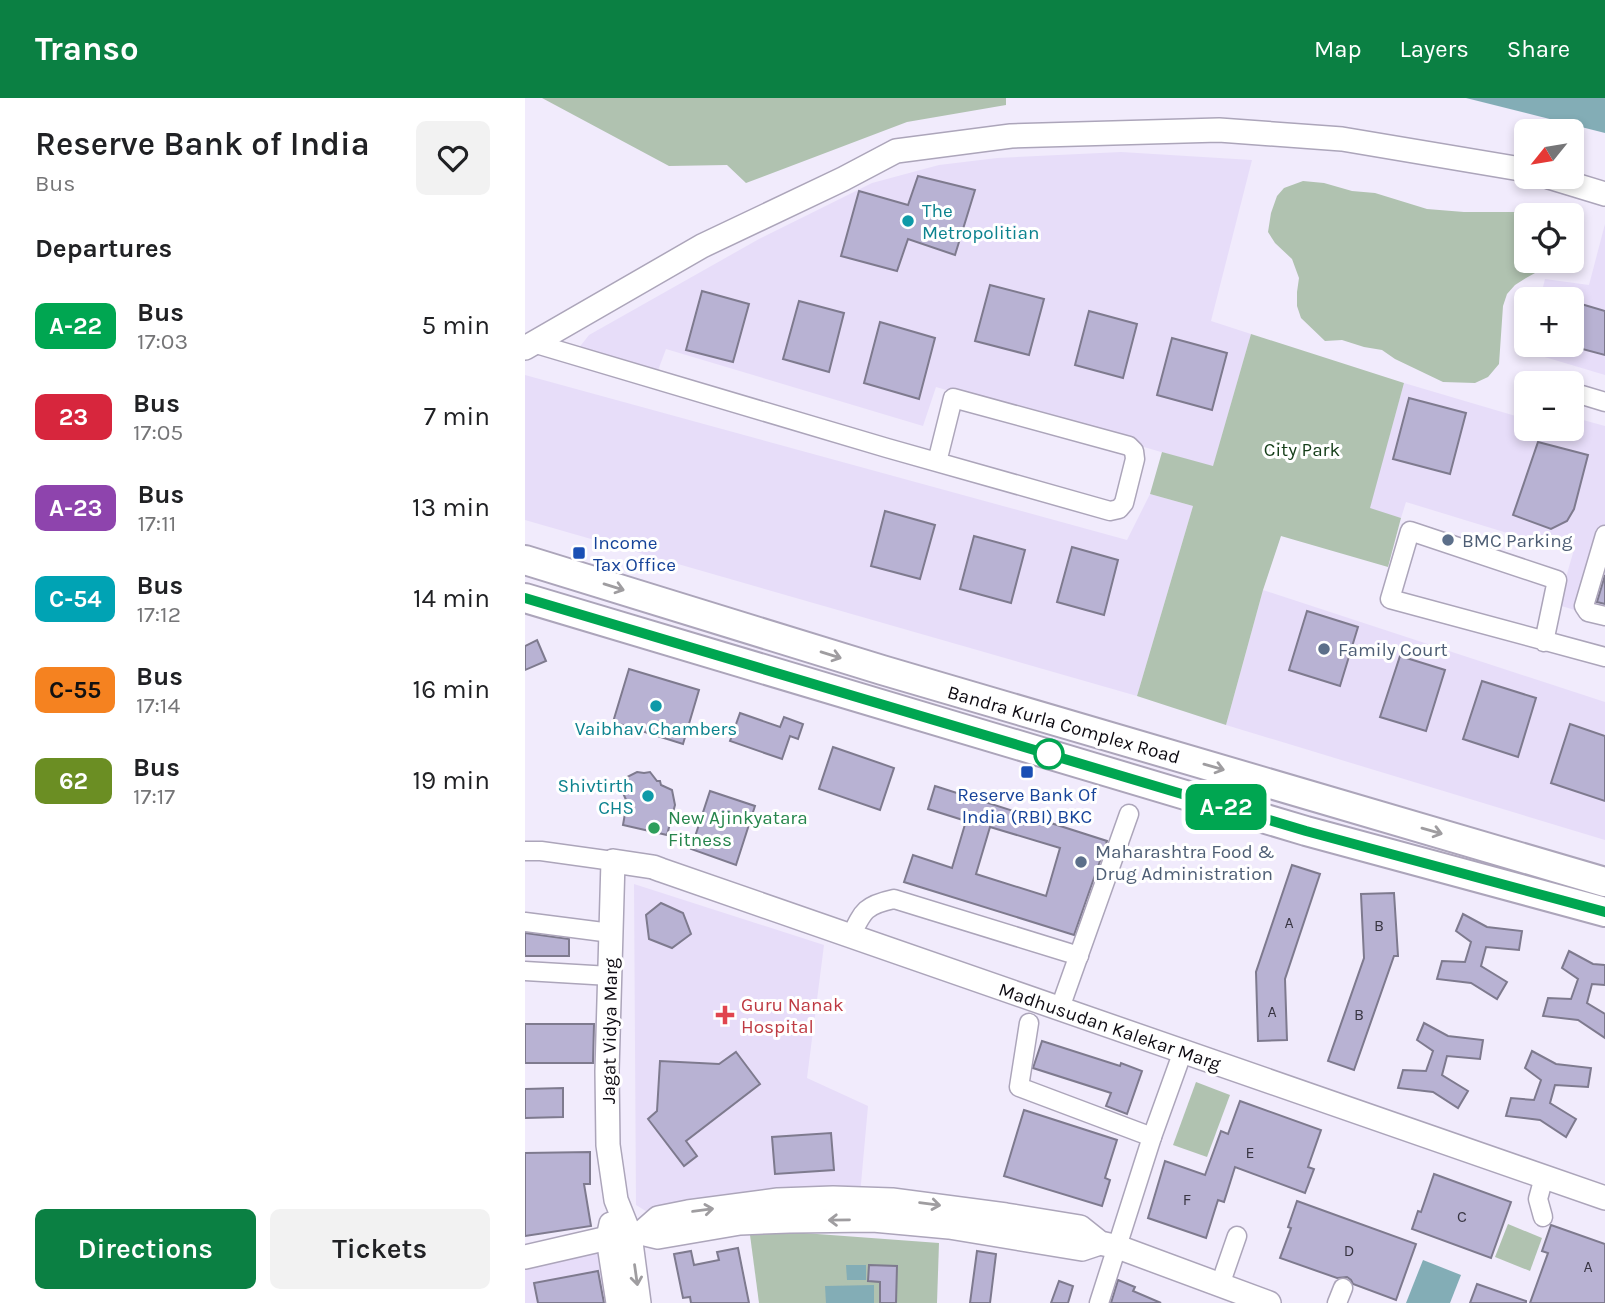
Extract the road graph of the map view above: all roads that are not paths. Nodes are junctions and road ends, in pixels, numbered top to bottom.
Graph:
1 (1514, 168) edge
2 (1584, 188) edge
3 (1605, 194) edge
4 (529, 345) edge
5 (1584, 396) edge
6 (1605, 402) edge
7 (937, 462) junction
8 (1605, 535) edge
9 (525, 560) edge
10 (525, 598) edge
11 (1605, 616) edge
12 (1544, 642) junction
13 (1605, 657) edge
14 (1129, 814) dead end
15 (533, 851) edge
16 (613, 861) junction
17 (1605, 882) edge
18 (1605, 912) edge
19 (525, 922) edge
20 (611, 933) junction
21 (851, 936) junction
22 (1079, 956) junction
23 (525, 971) edge
24 (610, 976) junction
25 (1060, 1008) junction
26 (1029, 1023) dead end
27 (1184, 1051) junction
28 (1152, 1138) junction
29 (1544, 1177) junction
30 (1605, 1198) edge
31 (1543, 1217) dead end
32 (626, 1235) junction
33 (1237, 1236) dead end
34 (1109, 1245) junction
35 (525, 1256) edge
36 (1220, 1285) junction
37 (618, 1303) edge
38 (639, 1303) edge
39 (1099, 1303) edge
40 (1269, 1303) edge

1 - 4 street
2 - 3 street
4 - 7 street
5 - 6 street
7 - 7 street
8 - 11 street
9 -> 17 main road, Bandra Kurla Complex Road
10 - 18 main road, Bandra Kurla Complex Road
12 - 12 street
12 - 13 street
14 - 22 street
15 - 16 street
16 - 20 street, Jagat Vidya Marg
16 - 21 street, Madhusudan Kalekar Marg
19 - 20 street
20 - 24 street, Jagat Vidya Marg
21 - 22 street
21 - 25 street, Madhusudan Kalekar Marg
22 - 25 street
23 - 24 street
24 - 32 street, Jagat Vidya Marg
25 - 27 street, Madhusudan Kalekar Marg
26 - 28 street
27 - 28 street
27 - 29 street, Madhusudan Kalekar Marg
28 - 34 street
29 - 30 street, Madhusudan Kalekar Marg
29 - 31 street
32 - 34 street
32 - 35 street
32 - 37 street
32 -> 38 street
33 - 36 street
34 - 36 street
34 - 39 street
36 - 40 street

